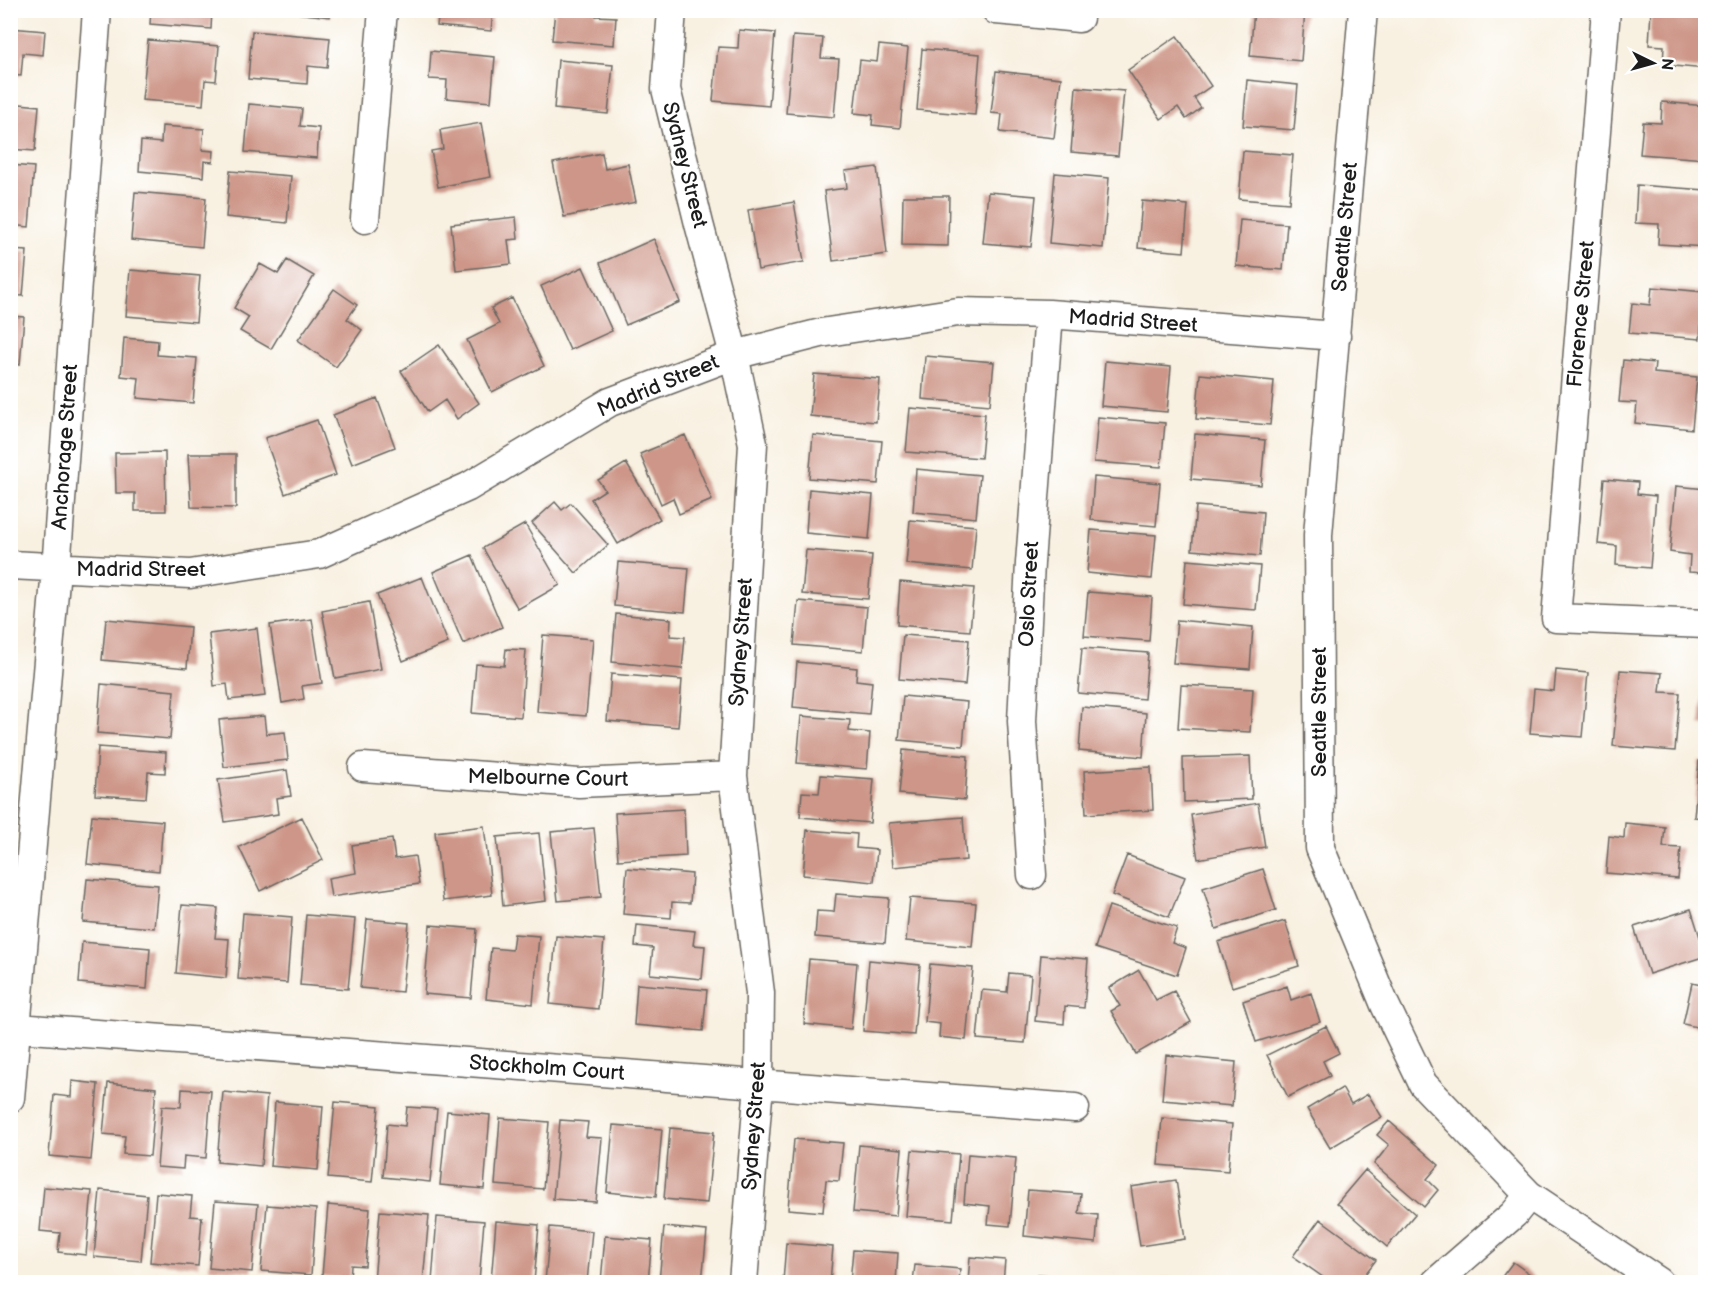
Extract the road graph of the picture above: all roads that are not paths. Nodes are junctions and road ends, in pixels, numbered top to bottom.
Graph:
1 (97, 10) edge
2 (383, 10) edge
3 (672, 10) edge
4 (996, 10) edge
5 (1363, 10) edge
6 (1606, 10) edge
7 (1079, 18) dead end
8 (364, 219) dead end
9 (1049, 314) junction
10 (1336, 336) junction
11 (734, 355) junction
12 (10, 565) edge
13 (56, 569) junction
14 (1706, 624) edge
15 (363, 767) dead end
16 (732, 776) junction
17 (1032, 875) dead end
18 (18, 1028) junction
19 (759, 1084) junction
20 (10, 1098) edge
21 (1075, 1108) dead end
22 (1529, 1195) junction
23 (743, 1282) edge
24 (1436, 1282) edge
25 (1659, 1282) edge

1 - 13 street, Anchorage Street
2 - 8 street
3 - 11 street, Sydney Street
4 - 7 street
5 - 10 street, Seattle Street
6 - 14 street, Florence Street
9 - 10 street, Madrid Street
9 - 11 street, Madrid Street
9 - 17 street, Oslo Street
10 - 22 street, Seattle Street
11 - 13 street, Madrid Street
11 - 16 street, Sydney Street
12 - 13 street, Madrid Street
13 - 18 street, Anchorage Street
15 - 16 street, Melbourne Court
16 - 19 street, Sydney Street
18 - 19 street, Stockholm Court
18 - 20 street, Anchorage Street
19 - 21 street, Stockholm Court
19 - 23 street, Sydney Street
22 - 24 street
22 - 25 street, Seattle Street

